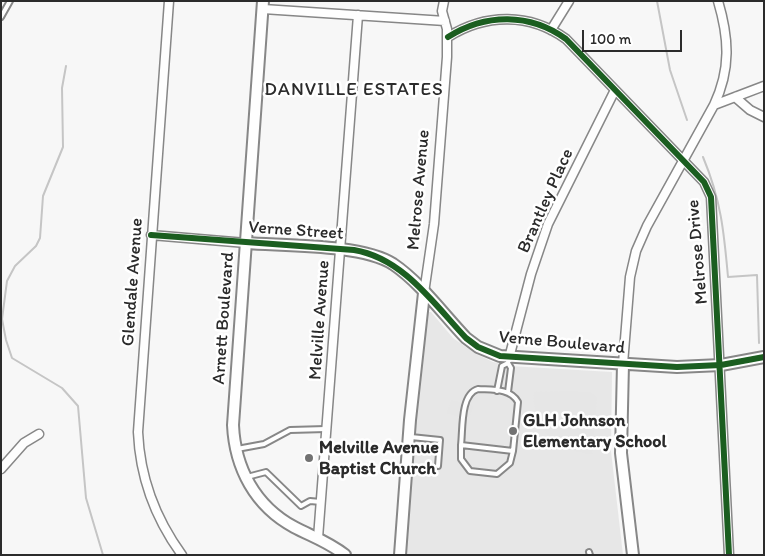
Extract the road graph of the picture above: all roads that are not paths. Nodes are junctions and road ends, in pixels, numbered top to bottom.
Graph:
1 (10, 1) edge
2 (169, 1) edge
3 (444, 1) edge
4 (569, 1) edge
5 (718, 1) edge
6 (263, 5) edge
7 (1, 16) edge
8 (358, 16) junction
9 (445, 21) junction
10 (551, 30) junction
11 (448, 37) junction
12 (764, 86) edge
13 (615, 90) junction
14 (735, 96) junction
15 (714, 104) junction
16 (764, 117) edge
17 (684, 161) junction
18 (151, 235) junction
19 (246, 243) junction
20 (340, 250) junction
21 (424, 293) junction
22 (764, 357) edge
23 (508, 360) junction
24 (623, 364) junction
25 (721, 365) junction
26 (498, 391) junction
27 (508, 392) junction
28 (327, 429) junction
29 (39, 434) dead end
30 (408, 437) junction
31 (461, 445) junction
32 (235, 449) junction
33 (513, 451) junction
34 (438, 466) dead end
35 (1, 470) edge
36 (245, 478) junction
37 (321, 502) junction
38 (318, 538) junction
39 (182, 555) edge
40 (345, 555) edge
41 (400, 555) edge
42 (633, 555) edge
43 (729, 555) edge

1 - 7 lane
2 - 18 street, Glendale Avenue
3 - 9 street
4 - 10 street
5 - 15 street
6 - 8 street
6 - 19 street, Arnett Boulevard
8 - 9 street
8 - 20 street, Melville Avenue
9 - 11 street
10 - 11 street, Melrose Drive
10 - 13 street, Melrose Drive
11 - 21 street, Melrose Avenue
12 - 14 street
13 - 17 street, Melrose Drive
13 - 23 street, Brantley Place
14 - 15 street
14 - 16 street
15 - 17 street
17 - 24 street
17 - 25 street, Melrose Drive
18 - 19 street, Verne Street
18 - 39 street, Glendale Avenue
19 - 20 street, Verne Street
19 - 32 street, Arnett Boulevard
20 - 21 street, Verne Street
20 - 28 street, Melville Avenue
21 - 23 street, Verne Boulevard
21 - 30 street, Melrose Avenue
22 - 25 street, Verne Boulevard
23 - 24 street, Verne Boulevard
23 - 26 lane
23 - 27 lane
24 - 25 street, Verne Boulevard
24 - 42 street
25 - 43 street, Melrose Drive
26 - 27 lane
26 - 31 lane
27 - 33 lane
28 - 32 lane
28 - 37 street, Melville Avenue
29 - 35 street
30 - 34 lane
30 - 41 street, Melrose Avenue
31 - 33 lane
31 - 33 lane
32 - 36 street, Arnett Boulevard
36 - 37 lane
36 - 38 street, Arnett Boulevard
37 - 38 street, Melville Avenue
38 - 40 street, Arnett Boulevard

